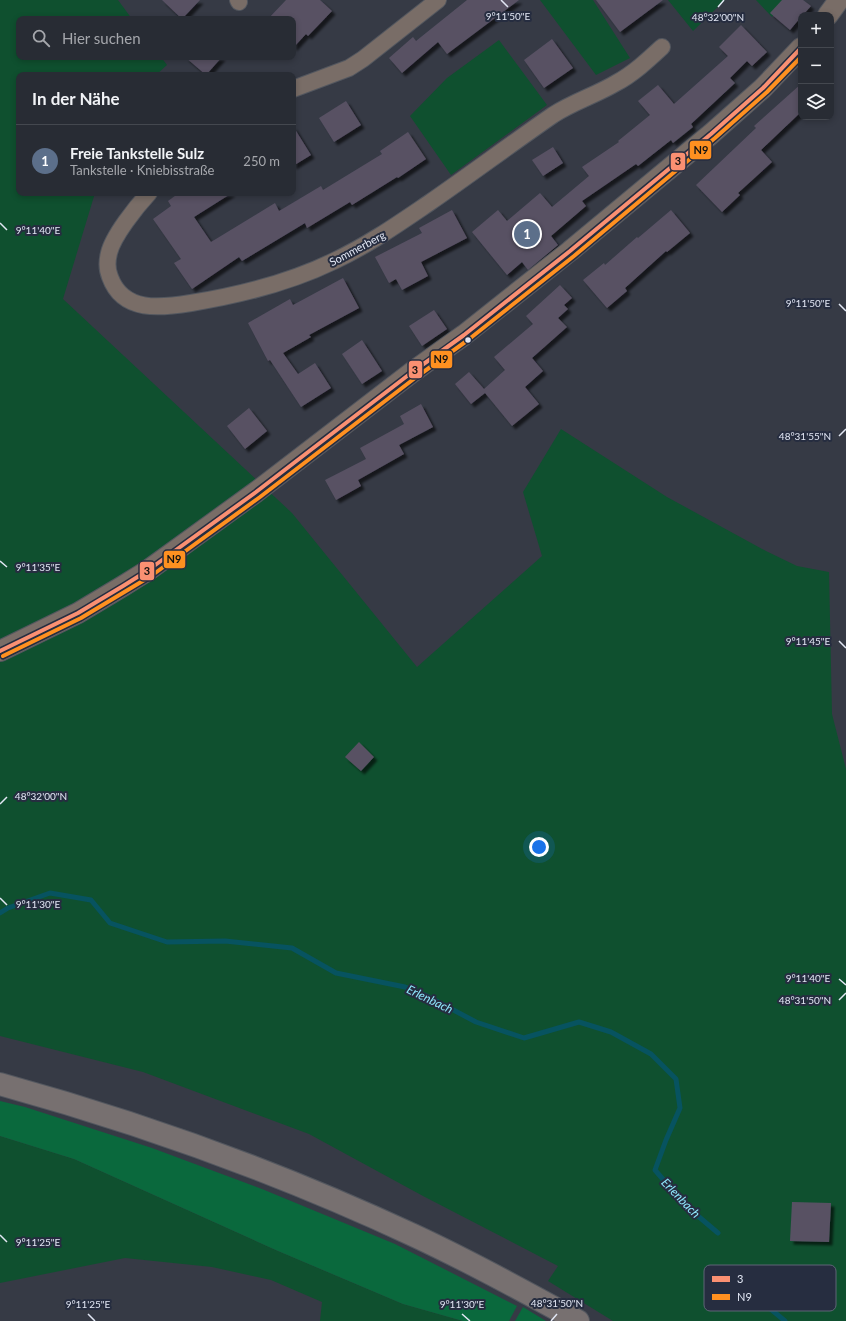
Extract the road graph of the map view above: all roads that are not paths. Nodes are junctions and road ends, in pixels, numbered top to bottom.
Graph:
1 (438, 0) edge
2 (839, 0) edge
3 (830, 12) edge
4 (662, 47) dead end
5 (798, 51) edge
6 (296, 88) edge
7 (147, 196) edge
8 (0, 651) edge
9 (0, 1084) edge
10 (578, 1321) edge

1 - 6 street
2 - 3 street
4 - 7 street, Sommerberg
5 - 8 street
9 - 10 main road

